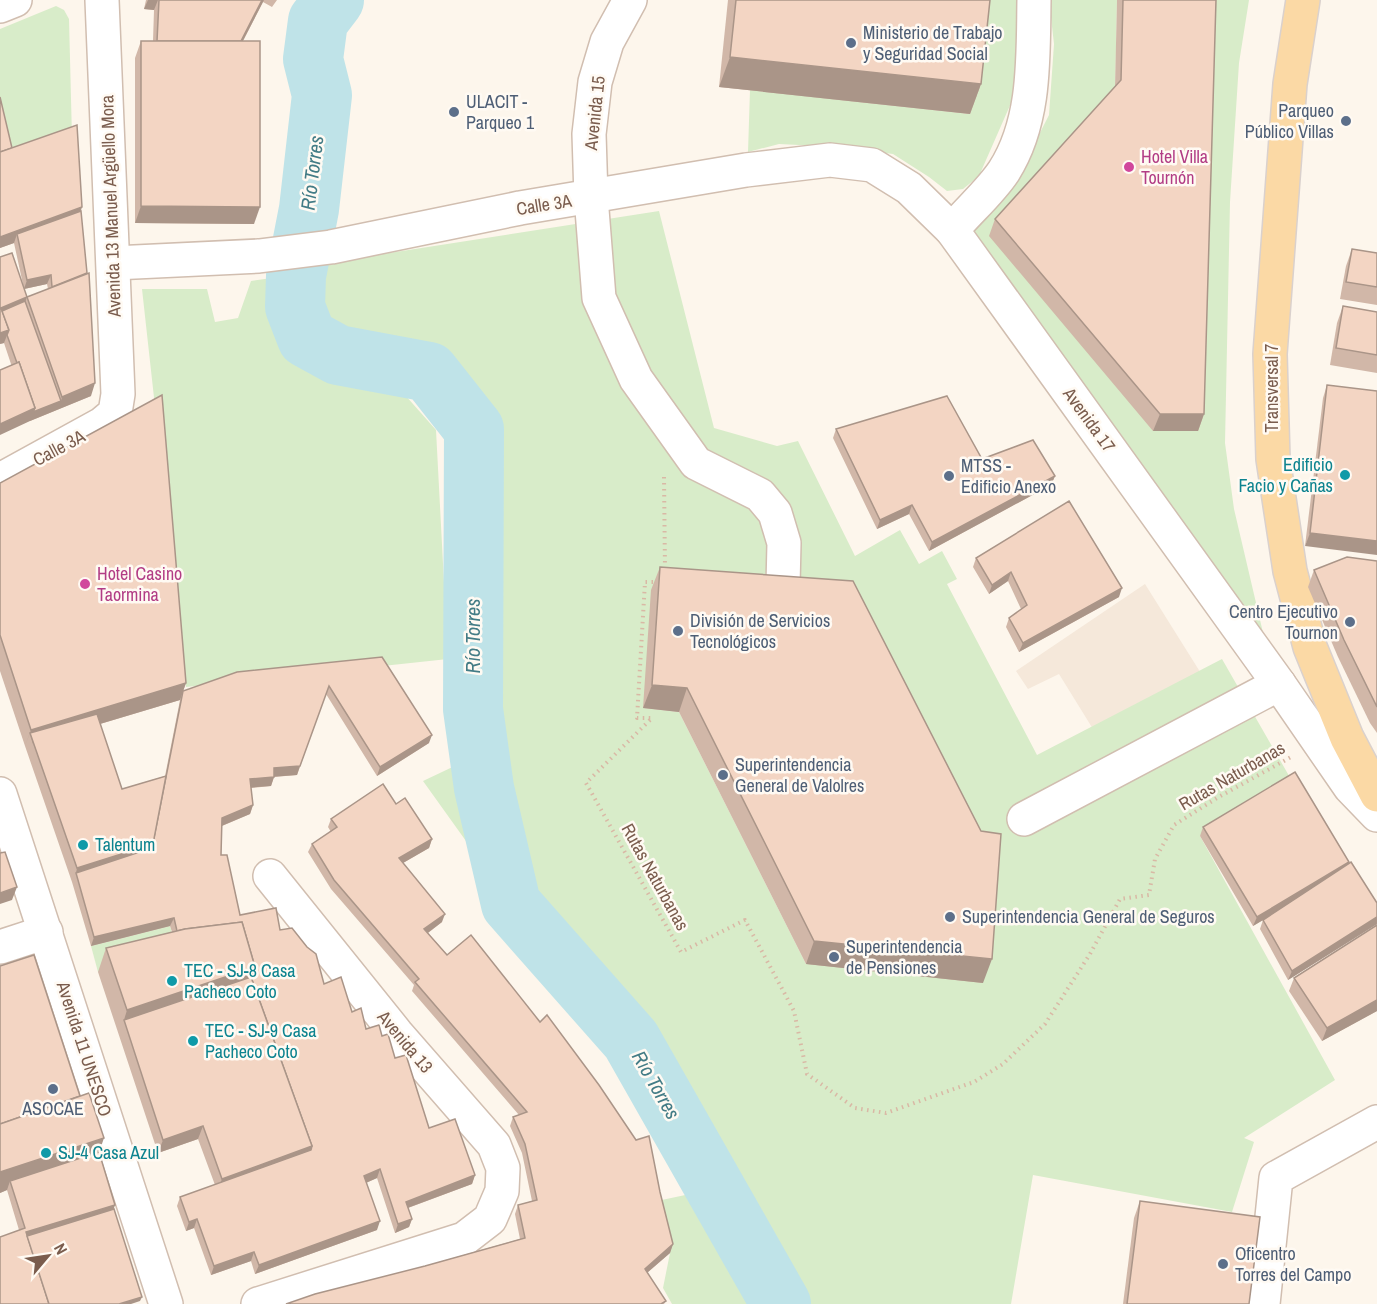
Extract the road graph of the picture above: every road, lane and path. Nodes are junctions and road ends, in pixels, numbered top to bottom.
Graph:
1 (15, 0) edge
2 (102, 0) edge
3 (630, 0) edge
4 (1034, 0) edge
5 (1304, 0) edge
6 (0, 6) edge
7 (591, 197) junction
8 (952, 230) junction
9 (114, 263) junction
10 (115, 413) joint
11 (663, 419) junction
12 (0, 480) edge
13 (783, 585) edge
14 (1279, 684) junction
15 (1319, 741) junction
16 (0, 794) edge
17 (1377, 795) edge
18 (1377, 815) edge
19 (1024, 819) dead end
20 (270, 876) dead end
21 (46, 932) junction
22 (0, 947) edge
23 (1377, 1122) edge
24 (166, 1304) edge
25 (258, 1304) edge
26 (1263, 1304) edge

1 - 6 street
2 - 9 street, Avenida 13 Manuel Argüello Mora
3 - 7 street, Avenida 15
4 - 8 street
5 - 17 main road, Transversal 7
7 - 8 street, Calle 3A
7 - 9 street, Calle 3A
7 - 11 street, Avenida 15
8 - 14 street, Avenida 17
9 - 10 street, Avenida 13 Manuel Argüello Mora
10 - 12 street, Calle 3A
11 - 13 street, Avenida 15
11 - 15 path, Rutas Naturbanas
14 - 15 street, Avenida 17
14 - 19 street
15 - 18 street, Avenida 17
16 - 21 street, Avenida 11 UNESCO
20 - 25 street, Avenida 13
21 - 22 street
21 - 24 street, Avenida 11 UNESCO
23 - 26 street

